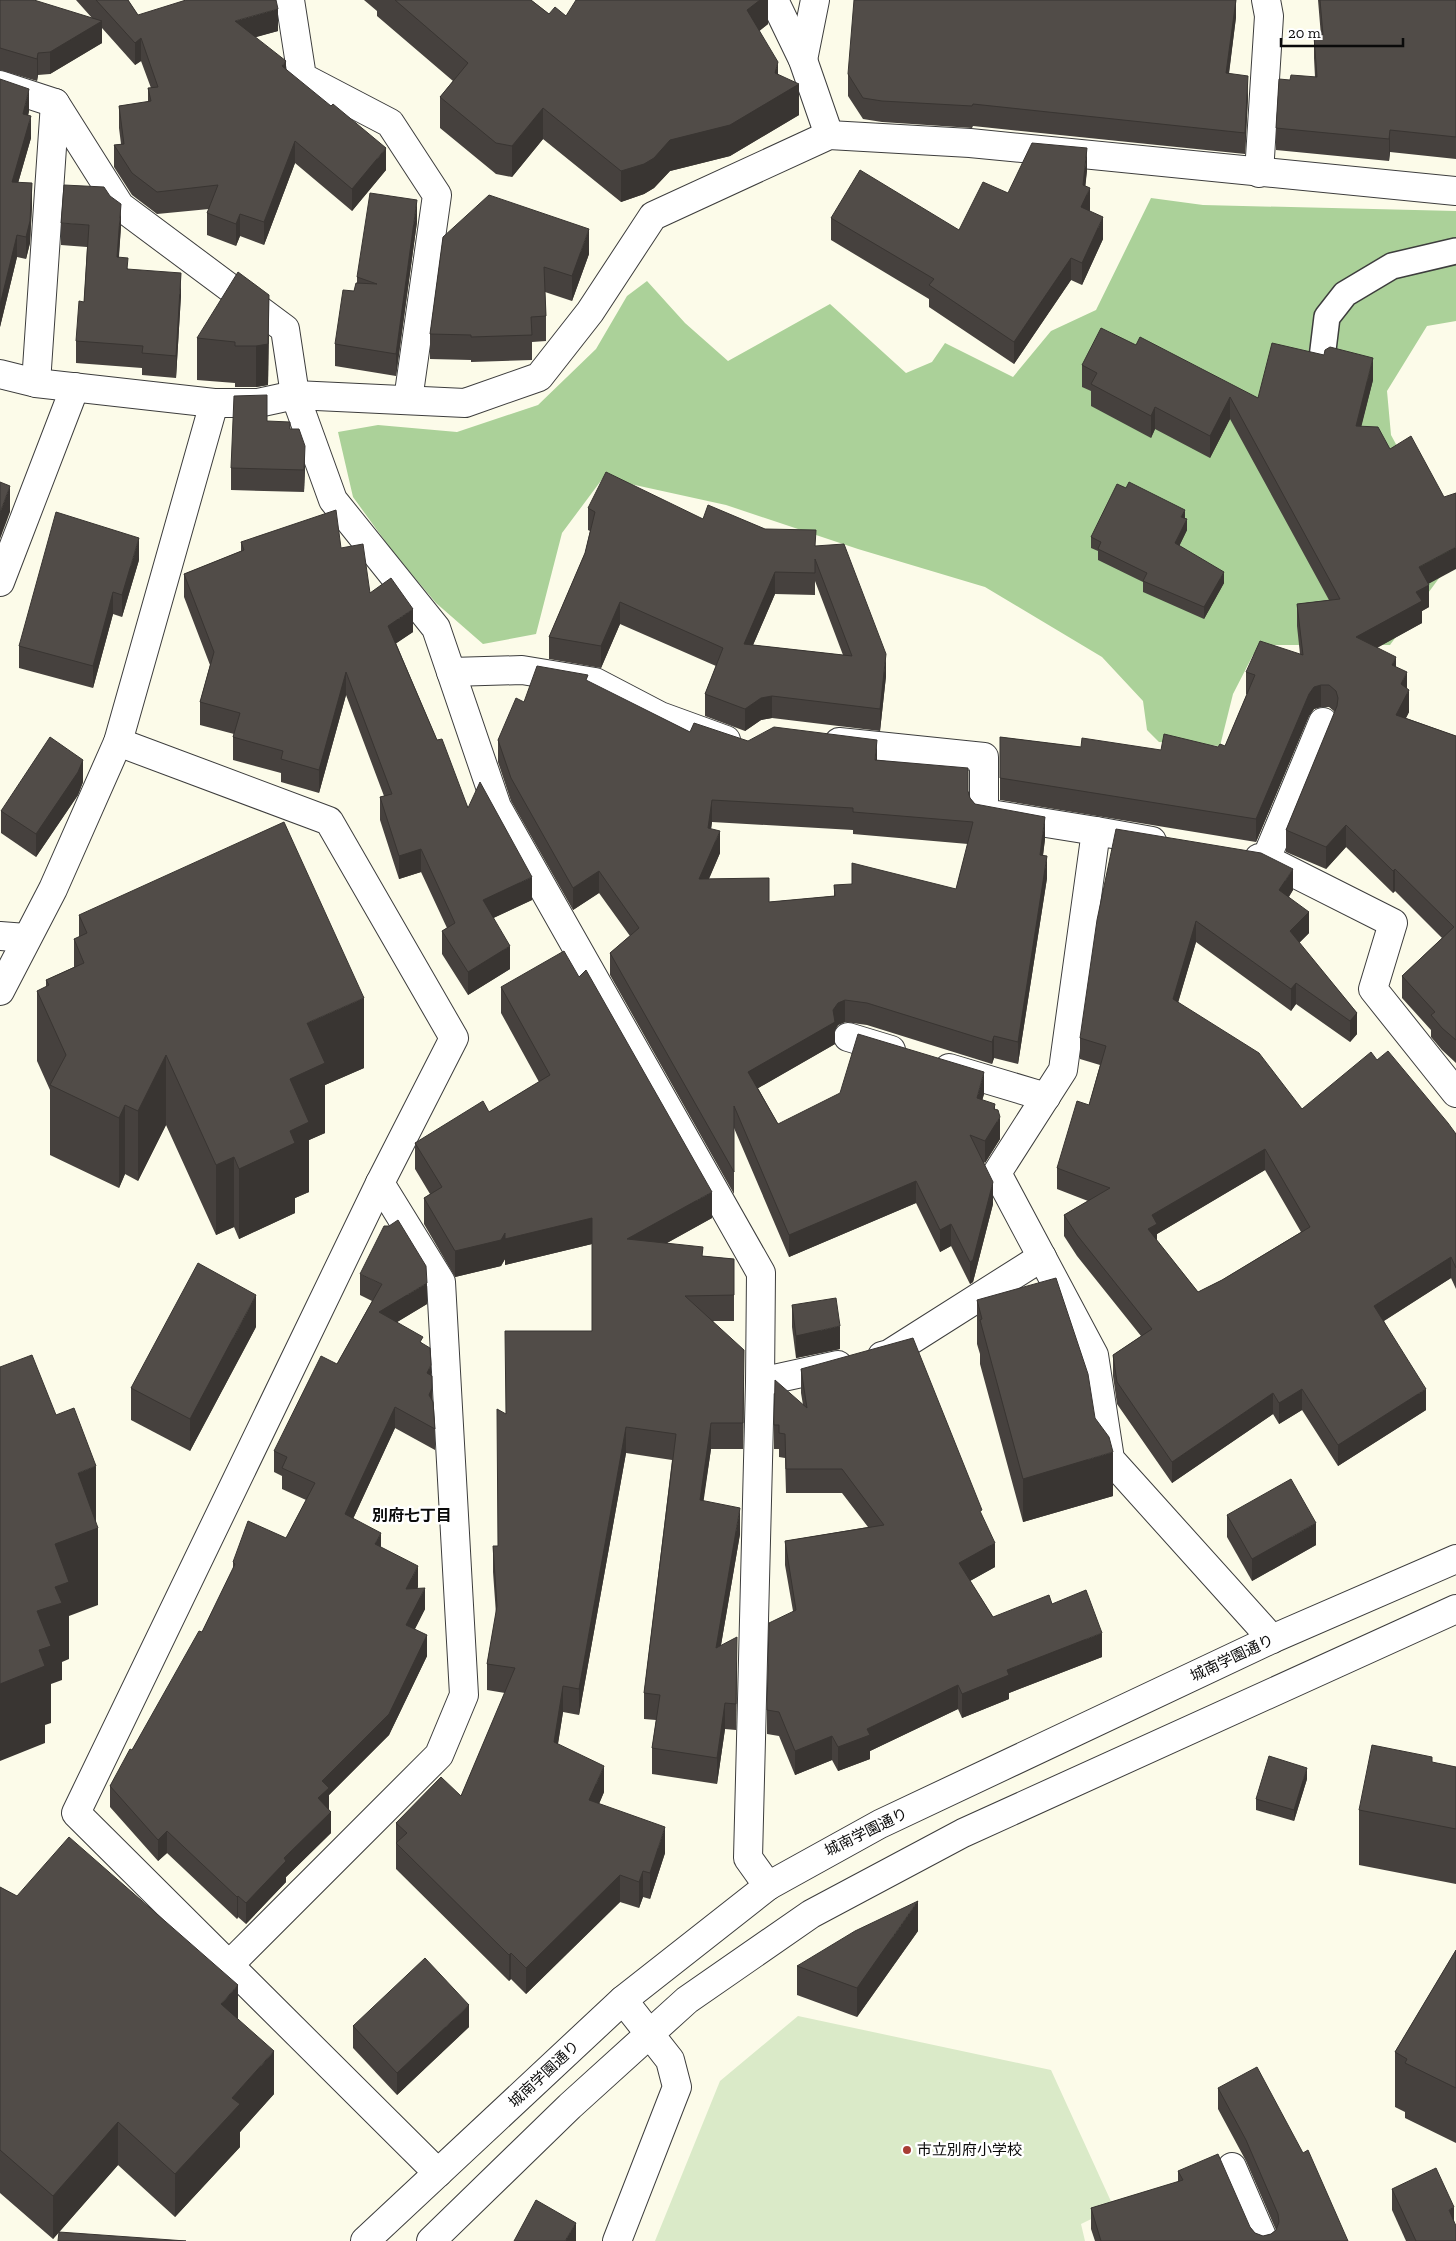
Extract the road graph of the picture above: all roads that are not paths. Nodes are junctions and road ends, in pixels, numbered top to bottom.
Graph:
1 (290, 0) edge
2 (774, 0) edge
3 (815, 0) edge
4 (1266, 0) edge
5 (803, 60) junction
6 (0, 85) edge
7 (55, 103) junction
8 (829, 134) junction
9 (1260, 173) junction
10 (1456, 191) edge
11 (1456, 251) edge
12 (1322, 358) edge
13 (0, 374) edge
14 (36, 383) junction
15 (75, 387) junction
16 (295, 395) junction
17 (408, 400) junction
18 (214, 403) junction
19 (0, 582) edge
20 (452, 672) junction
21 (1323, 722) dead end
22 (816, 739) edge
23 (118, 742) junction
24 (747, 748) edge
25 (1096, 832) junction
26 (1181, 845) edge
27 (1237, 854) edge
28 (1266, 859) junction
29 (13, 937) edge
30 (0, 991) edge
31 (848, 1037) dead end
32 (1456, 1093) edge
33 (1046, 1097) junction
34 (380, 1183) junction
35 (1042, 1257) junction
36 (760, 1382) junction
37 (1456, 1559) edge
38 (1456, 1609) edge
39 (1272, 1639) junction
40 (768, 1886) junction
41 (228, 1966) junction
42 (623, 2000) junction
43 (650, 2032) junction
44 (1232, 2167) dead end
45 (438, 2173) junction
46 (365, 2241) edge
47 (431, 2241) edge
48 (617, 2241) edge
49 (1264, 2241) edge

1 - 17 street
2 - 5 street
3 - 5 street
4 - 9 street
5 - 8 street
6 - 7 street
7 - 14 street
7 - 16 street
8 - 9 street
8 - 17 street
9 - 10 street
11 - 12 lane
13 - 14 street
14 - 15 street
15 - 18 street
15 - 19 street
16 - 17 street
16 - 18 street
16 - 20 street
18 - 23 street
20 - 24 street
20 - 36 street
21 - 28 street
22 - 25 street
23 - 29 street
23 - 34 street
25 - 26 street
25 - 33 street
27 - 28 street
28 - 32 street
29 - 30 street
31 - 33 street
33 - 35 street
34 - 41 street
34 - 41 street
35 - 36 street
35 - 39 street
36 - 40 street
37 - 39 street, 城南学園通り
38 - 43 street
39 - 40 street, 城南学園通り
40 - 42 street, 城南学園通り
41 - 45 street
42 - 43 street
42 - 45 street, 城南学園通り
43 - 47 street
43 - 48 street
44 - 49 street
45 - 46 street, 城南学園通り

